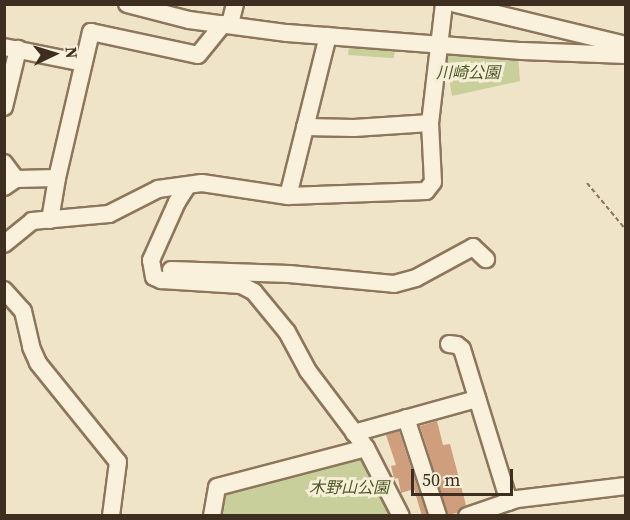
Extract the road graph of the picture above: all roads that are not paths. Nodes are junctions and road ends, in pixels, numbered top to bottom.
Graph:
1 (127, 4) edge
2 (235, 4) edge
3 (444, 4) edge
4 (456, 4) edge
5 (226, 24) junction
6 (328, 36) junction
7 (626, 45) edge
8 (440, 46) junction
9 (11, 48) edge
10 (626, 55) edge
11 (83, 63) junction
12 (4, 107) edge
13 (430, 123) junction
14 (306, 127) junction
15 (4, 163) edge
16 (57, 178) junction
17 (10, 183) edge
18 (188, 185) junction
19 (288, 196) junction
20 (50, 220) junction
21 (4, 244) edge
22 (486, 259) dead end
23 (151, 269) junction
24 (4, 290) edge
25 (448, 344) dead end
26 (477, 399) junction
27 (406, 418) junction
28 (354, 434) junction
29 (366, 448) junction
30 (626, 486) edge
31 (509, 502) junction
32 (111, 516) edge
33 (212, 516) edge
34 (401, 516) edge
35 (438, 516) edge
36 (467, 516) edge

1 - 5 street
2 - 5 street
3 - 8 street
4 - 7 street
5 - 6 street
5 - 11 street
6 - 8 street
6 - 14 street
8 - 10 street
8 - 13 street
9 - 11 street
9 - 12 street
11 - 16 street
13 - 14 street
13 - 19 street
14 - 19 street
15 - 17 street
16 - 17 street
16 - 20 street
18 - 19 street
18 - 20 street
18 - 23 street
20 - 21 street
22 - 23 street
23 - 28 street
24 - 32 street
25 - 26 street
26 - 27 street
26 - 31 street
27 - 28 street
27 - 35 street
28 - 29 street
29 - 33 street
29 - 34 street
30 - 31 street
31 - 36 street

